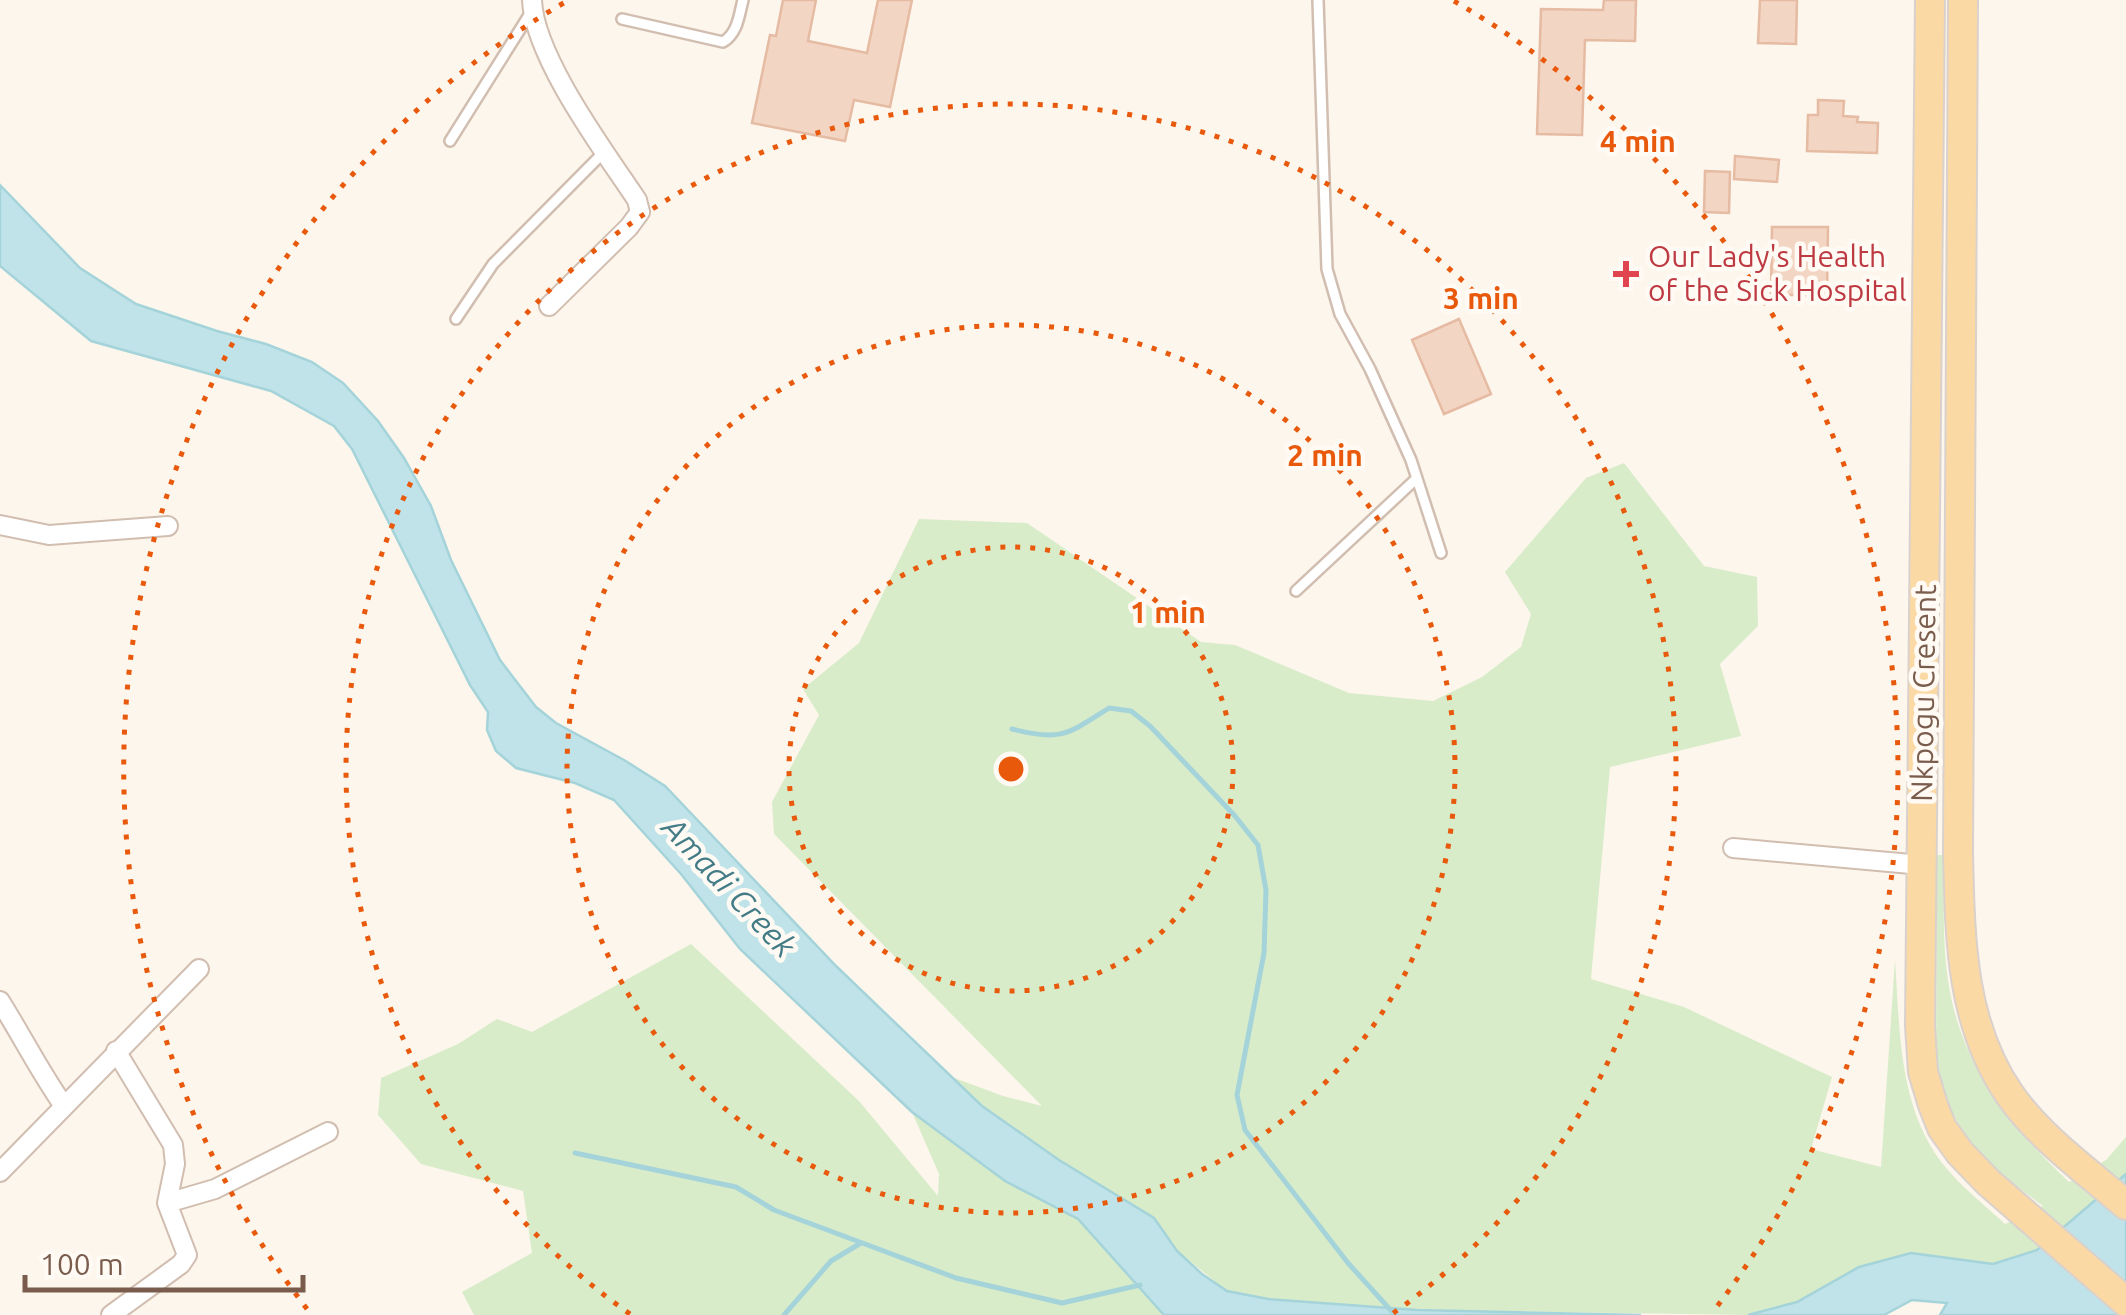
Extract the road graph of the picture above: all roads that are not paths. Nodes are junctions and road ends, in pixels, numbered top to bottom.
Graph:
1 (743, 0) edge
2 (1318, 0) edge
3 (1930, 0) edge
4 (1963, 0) edge
5 (532, 5) edge
6 (622, 19) dead end
7 (450, 142) dead end
8 (604, 152) junction
9 (549, 306) dead end
10 (456, 319) dead end
11 (1418, 478) junction
12 (0, 525) edge
13 (168, 526) dead end
14 (1442, 553) dead end
15 (1296, 592) dead end
16 (1732, 848) dead end
17 (1922, 865) junction
18 (198, 968) dead end
19 (0, 1000) edge
20 (116, 1051) junction
21 (64, 1106) junction
22 (328, 1132) dead end
23 (0, 1172) edge
24 (167, 1203) junction
25 (2126, 1205) edge
26 (2126, 1302) edge
27 (110, 1315) edge

1 - 6 lane
2 - 11 lane
3 - 17 main road, Nkpogu Cresent
4 - 25 main road, Nkpogu Cresent
5 - 7 lane
5 - 8 street
8 - 9 street
8 - 10 lane
11 - 14 lane
11 - 15 lane
12 - 13 street
16 - 17 street
17 - 26 main road, Nkpogu Cresent
18 - 20 street
19 - 21 street
20 - 21 street
20 - 24 street
21 - 23 street
22 - 24 street
24 - 27 street

